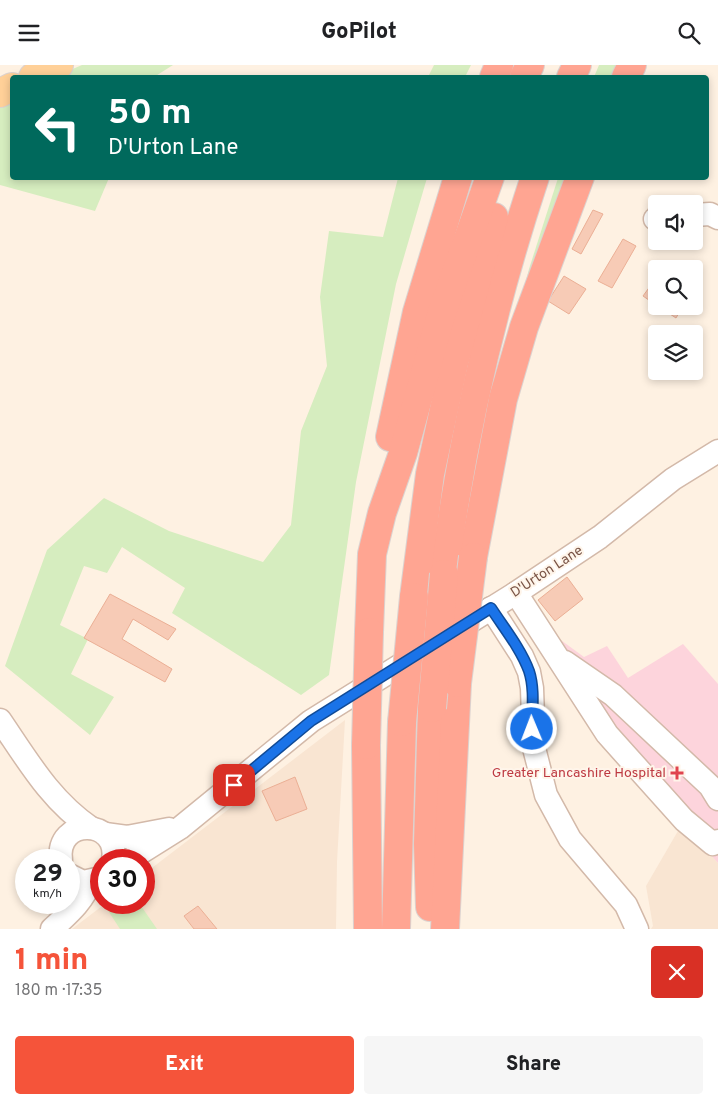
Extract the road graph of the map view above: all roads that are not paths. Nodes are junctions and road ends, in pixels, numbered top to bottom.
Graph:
1 (59, 65) edge
2 (37, 75) edge
3 (457, 180) edge
4 (489, 180) edge
5 (505, 180) edge
6 (534, 180) edge
7 (579, 180) edge
8 (703, 214) edge
9 (718, 218) edge
10 (718, 451) edge
11 (382, 513) junction
12 (516, 593) junction
13 (491, 608) junction
14 (556, 656) junction
15 (0, 720) edge
16 (715, 790) edge
17 (49, 792) junction
18 (180, 828) junction
19 (98, 831) junction
20 (718, 841) edge
21 (59, 849) edge
22 (61, 849) edge
23 (113, 849) edge
24 (147, 849) edge
25 (90, 887) edge
26 (56, 914) edge
27 (47, 929) edge
28 (52, 929) edge
29 (368, 929) edge
30 (396, 929) edge
31 (432, 929) edge
32 (445, 929) edge
33 (636, 929) edge

1 - 2 main road
3 - 11 highway
4 - 11 highway
5 - 30 highway, bridge
6 - 31 highway, bridge
7 - 32 highway, bridge
8 - 9 street
10 - 12 street, D'Urton Lane
11 - 29 highway, bridge
12 - 13 street, D'Urton Lane
12 - 14 street
13 - 18 street, D'Urton Lane
13 - 33 street
14 - 16 street
14 - 20 street
15 - 17 street
17 - 19 street
17 - 21 street
18 - 19 street, D'Urton Lane
18 - 24 street, D'Urton Lane
19 - 22 street
19 - 23 street
25 - 28 street
26 - 27 street

